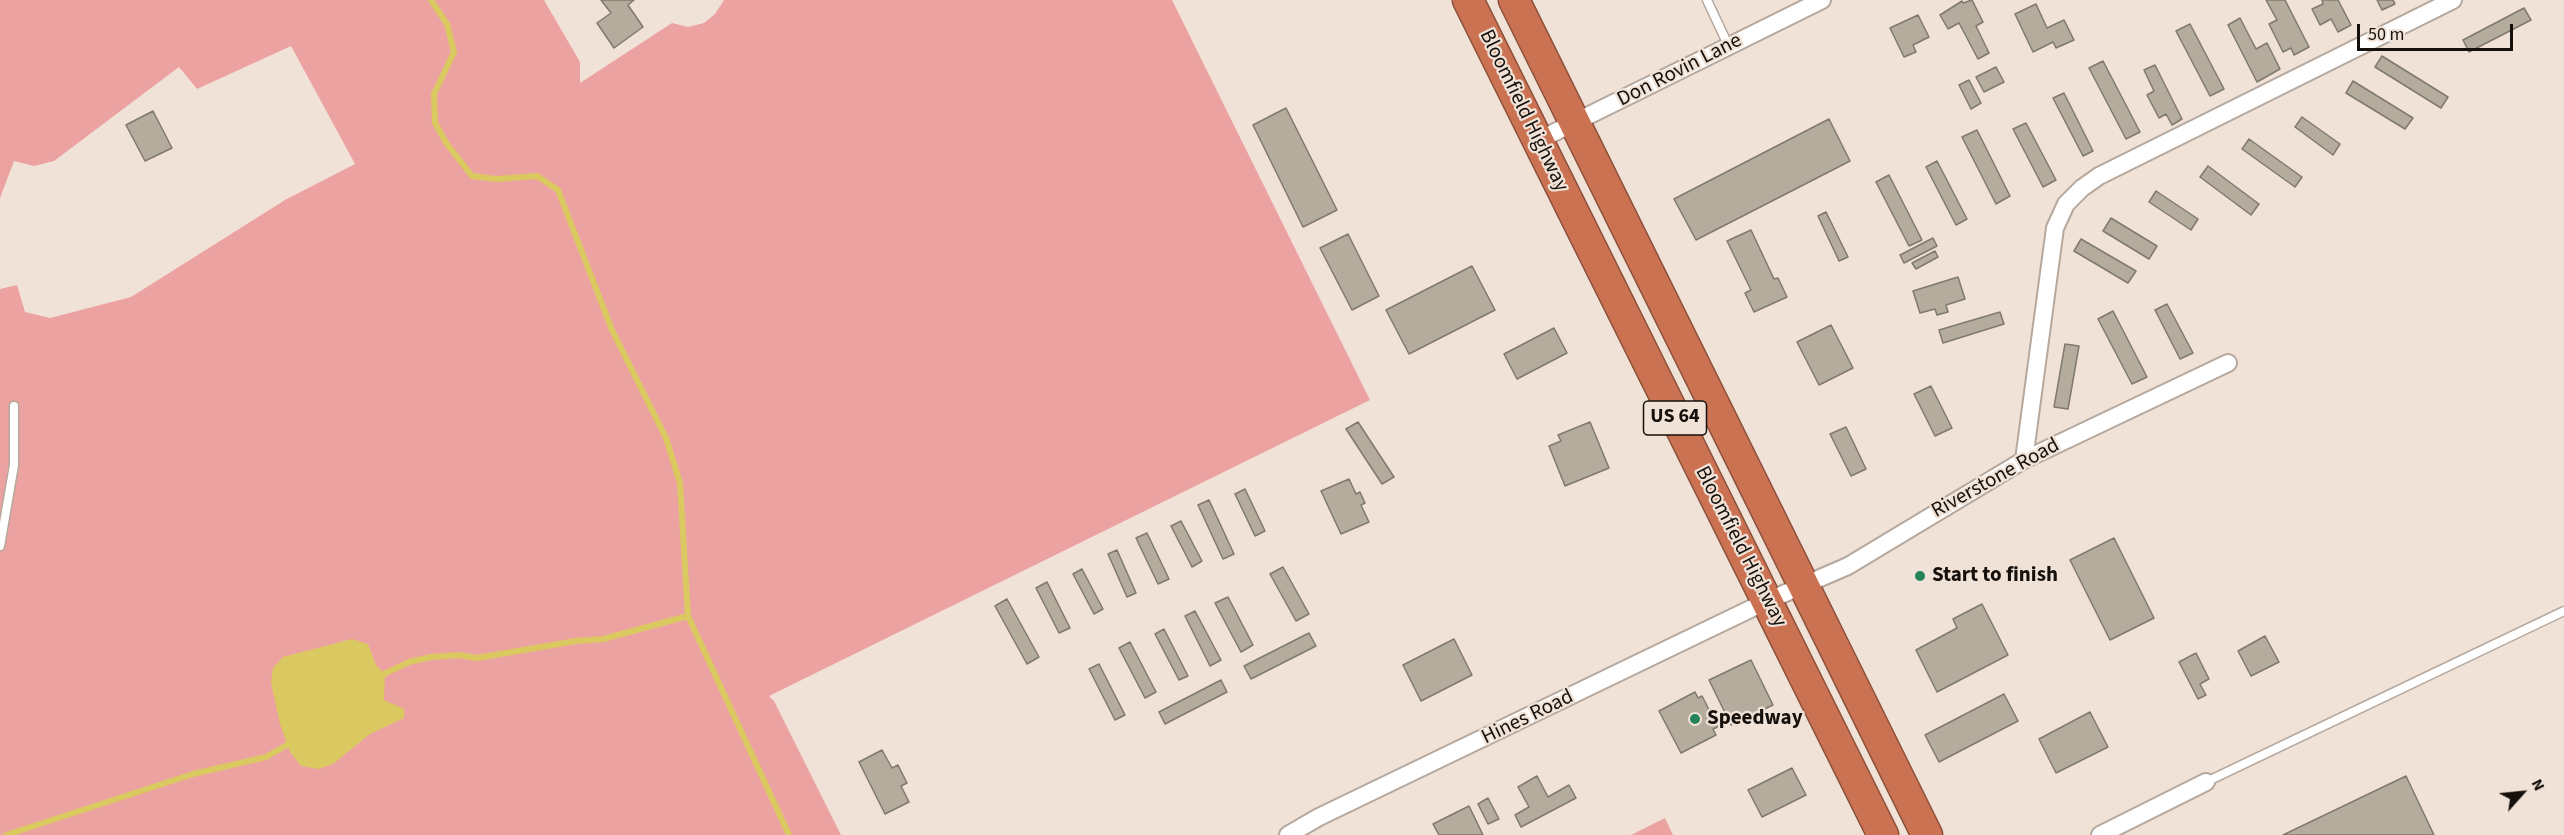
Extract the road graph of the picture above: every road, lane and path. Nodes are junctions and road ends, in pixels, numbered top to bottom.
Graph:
1 (1468, 0) edge
2 (1514, 0) edge
3 (1707, 0) edge
4 (1822, 0) edge
5 (2453, 0) edge
6 (1729, 47) junction
7 (1575, 123) junction
8 (1537, 141) junction
9 (2228, 363) dead end
10 (14, 406) dead end
11 (2024, 460) junction
12 (0, 546) edge
13 (1804, 586) junction
14 (1767, 602) junction
15 (2564, 611) edge
16 (2206, 782) joint
17 (1288, 835) edge
18 (1883, 835) edge
19 (1927, 835) edge
20 (2100, 835) edge

1 - 8 highway, Bloomfield Highway / US 64
2 - 7 highway, Bloomfield Highway / US 64
3 - 6 lane
4 - 6 street, Don Rovin Lane
5 - 11 street
6 - 7 street, Don Rovin Lane
7 - 8 street, Don Rovin Lane
7 - 13 highway, Bloomfield Highway / US 64
8 - 14 highway, Bloomfield Highway / US 64
9 - 11 street, Riverstone Road
10 - 12 lane
11 - 13 street, Riverstone Road
13 - 14 street, Riverstone Road
13 - 19 highway, Bloomfield Highway / US 64
14 - 17 street, Hines Road
14 - 18 highway, Bloomfield Highway / US 64
15 - 16 lane
16 - 20 street

